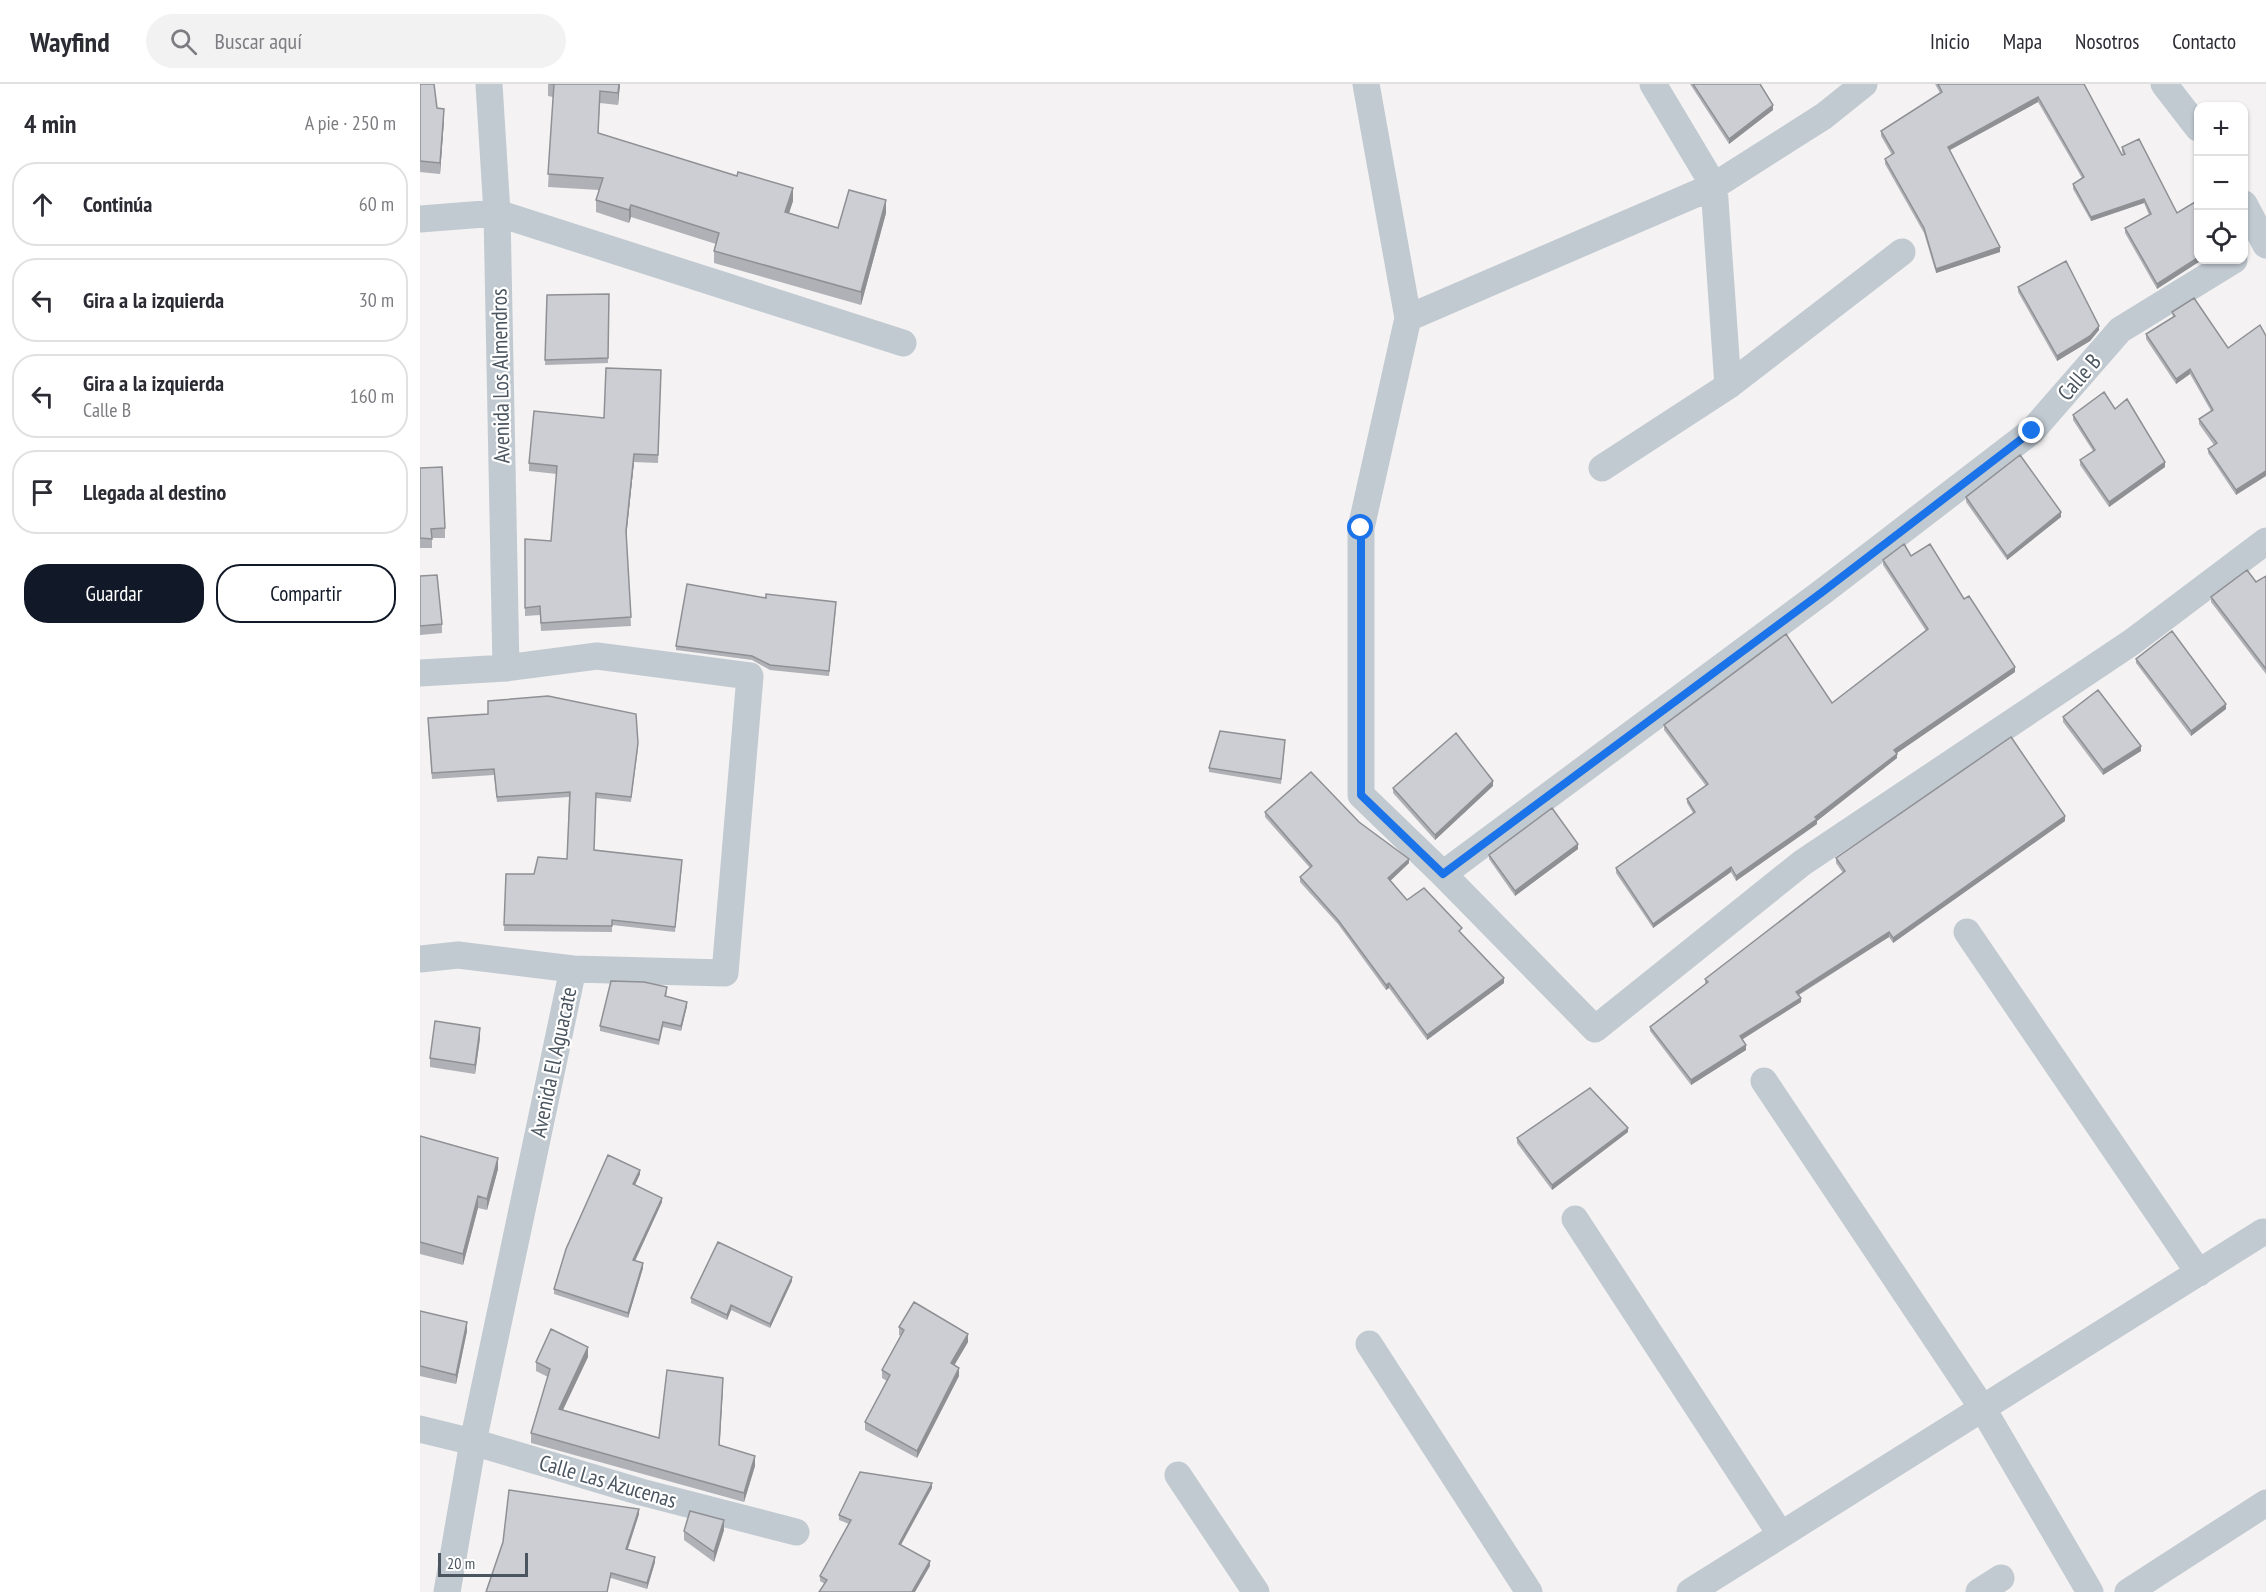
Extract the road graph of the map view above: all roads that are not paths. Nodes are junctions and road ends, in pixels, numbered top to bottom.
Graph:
1 (489, 84) edge
2 (1366, 84) edge
3 (1653, 84) edge
4 (1864, 84) edge
5 (2164, 84) edge
6 (2194, 122) edge
7 (1714, 186) junction
8 (2246, 210) edge
9 (497, 213) junction
10 (420, 219) edge
11 (2258, 247) edge
12 (1902, 252) dead end
13 (2227, 264) edge
14 (1408, 318) junction
15 (903, 343) dead end
16 (1728, 386) junction
17 (1602, 468) dead end
18 (2266, 542) edge
19 (506, 668) junction
20 (420, 673) edge
21 (1443, 874) junction
22 (1967, 932) dead end
23 (420, 959) edge
24 (573, 969) junction
25 (1764, 1081) dead end
26 (1575, 1219) dead end
27 (2263, 1232) dead end
28 (2199, 1273) junction
29 (1369, 1344) dead end
30 (1983, 1409) junction
31 (420, 1429) edge
32 (473, 1442) junction
33 (1178, 1475) dead end
34 (2266, 1503) edge
35 (796, 1532) dead end
36 (1781, 1535) junction
37 (447, 1592) edge
38 (1256, 1592) edge
39 (1529, 1592) edge
40 (1690, 1592) edge
41 (2090, 1592) edge
42 (2128, 1592) edge

1 - 9 street, Avenida Los Almendros
2 - 14 street
3 - 7 street
4 - 7 street
5 - 6 street
7 - 14 street
7 - 16 street
8 - 11 street
9 - 10 street
9 - 15 street
9 - 19 street, Avenida Los Almendros
12 - 16 street
13 - 21 street, Calle B
14 - 21 street
16 - 17 street
18 - 21 street
19 - 20 street
19 - 24 street, Avenida El Aguacate
22 - 28 street
23 - 24 street
24 - 32 street, Avenida El Aguacate
25 - 30 street
26 - 36 street
27 - 28 street
28 - 30 street
29 - 39 street
30 - 36 street
30 - 41 street
31 - 32 street, Calle Las Azucenas
32 - 35 street, Calle Las Azucenas
32 - 37 street, Avenida El Aguacate
33 - 38 street
34 - 42 street
36 - 40 street

